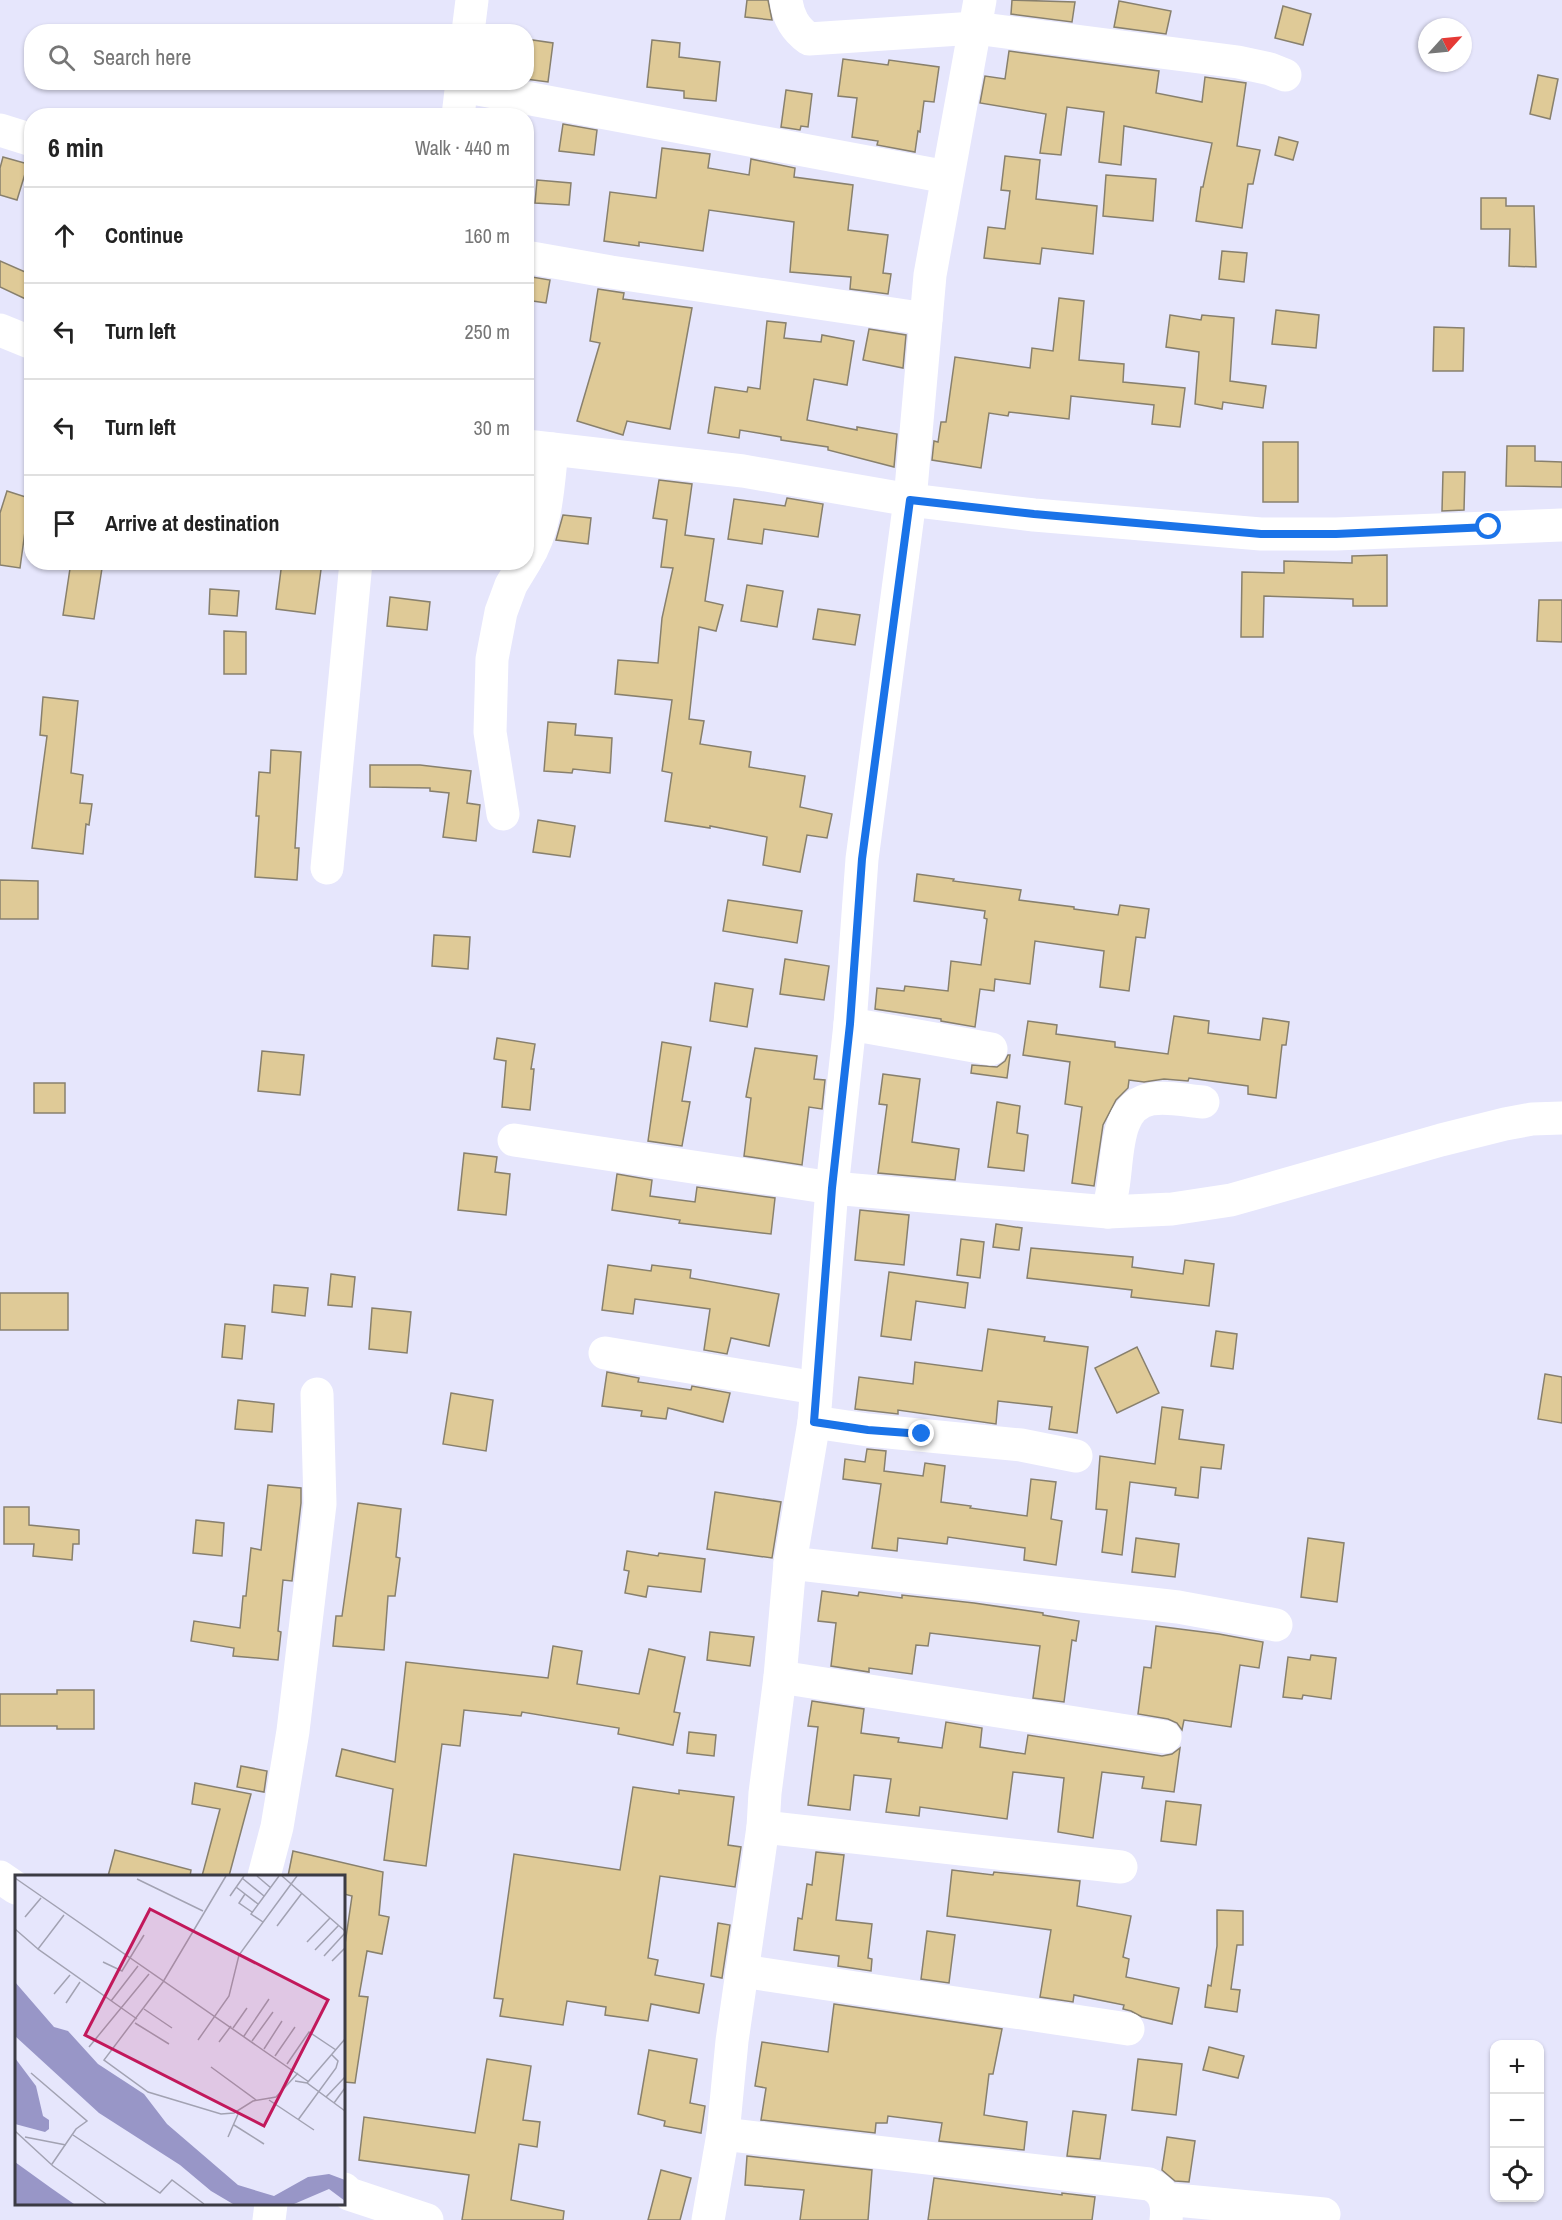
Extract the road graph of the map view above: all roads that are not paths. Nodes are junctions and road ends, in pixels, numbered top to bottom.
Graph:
1 (472, 0) edge
2 (786, 0) edge
3 (978, 14) edge
4 (469, 24) edge
5 (1285, 75) dead end
6 (461, 95) edge
7 (0, 130) edge
8 (24, 138) edge
9 (946, 177) junction
10 (534, 258) edge
11 (926, 319) junction
12 (0, 330) edge
13 (24, 340) edge
14 (539, 447) edge
15 (910, 500) junction
16 (1562, 525) edge
17 (534, 548) edge
18 (355, 570) edge
19 (520, 570) edge
20 (503, 814) dead end
21 (327, 868) dead end
22 (850, 1024) junction
23 (991, 1049) dead end
24 (1203, 1102) dead end
25 (1562, 1118) edge
26 (514, 1140) dead end
27 (832, 1188) junction
28 (1108, 1212) junction
29 (605, 1353) dead end
30 (816, 1388) junction
31 (317, 1394) dead end
32 (814, 1422) junction
33 (1076, 1456) dead end
34 (790, 1563) junction
35 (1276, 1625) dead end
36 (780, 1677) junction
37 (1165, 1737) dead end
38 (763, 1827) junction
39 (1121, 1867) dead end
40 (264, 1875) edge
41 (0, 1877) edge
42 (15, 1887) edge
43 (15, 1894) edge
44 (0, 1896) edge
45 (742, 1971) junction
46 (1128, 2029) dead end
47 (723, 2134) junction
48 (345, 2190) edge
49 (272, 2205) edge
50 (1166, 2210) edge
51 (1324, 2214) dead end
52 (269, 2220) edge
53 (427, 2220) edge
54 (708, 2220) edge

1 - 4 street
2 - 3 street
3 - 5 street
3 - 9 street
6 - 9 street
7 - 8 street
9 - 11 street
10 - 11 street
11 - 15 street
12 - 13 street
14 - 15 street
14 - 17 street
15 - 16 street
15 - 22 street
18 - 21 street
19 - 20 street
22 - 23 street
22 - 27 street
24 - 28 street
25 - 28 street
26 - 27 street
27 - 28 street
27 - 30 street
29 - 30 street
30 - 32 street
31 - 40 street
32 - 33 street
32 - 34 street
34 - 35 street
34 - 36 street
36 - 37 street
36 - 38 street
38 - 39 street
38 - 45 street
41 - 42 street
43 - 44 street
45 - 46 street
45 - 47 street
47 - 50 street
47 - 54 street
48 - 53 street
49 - 52 street
50 - 51 street

